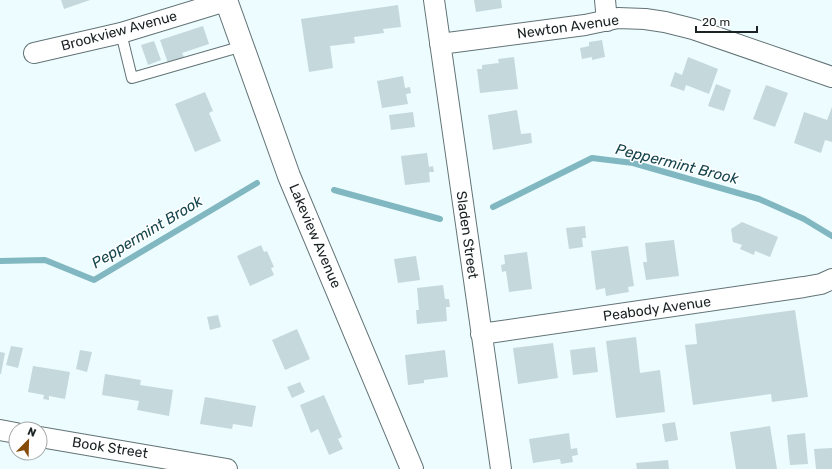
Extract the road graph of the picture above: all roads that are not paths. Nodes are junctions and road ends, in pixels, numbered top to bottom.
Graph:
1 (434, 0) edge
2 (605, 0) edge
3 (226, 1) edge
4 (607, 21) junction
5 (121, 33) junction
6 (440, 44) junction
7 (243, 46) junction
8 (34, 53) dead end
9 (832, 77) edge
10 (832, 279) edge
11 (481, 334) junction
12 (48, 437) edge
13 (227, 469) edge
14 (412, 469) edge
15 (501, 469) edge

1 - 6 street, Sladen Street
2 - 4 street
3 - 5 street, Brookview Avenue
3 - 7 main road, Lakeview Avenue
4 - 6 street, Newton Avenue
4 - 9 street, Newton Avenue
5 - 7 lane
5 - 8 street, Brookview Avenue
6 - 11 street, Sladen Street
7 - 14 main road, Lakeview Avenue
10 - 11 street, Peabody Avenue
11 - 15 street, Sladen Street
12 - 13 street, Book Street

